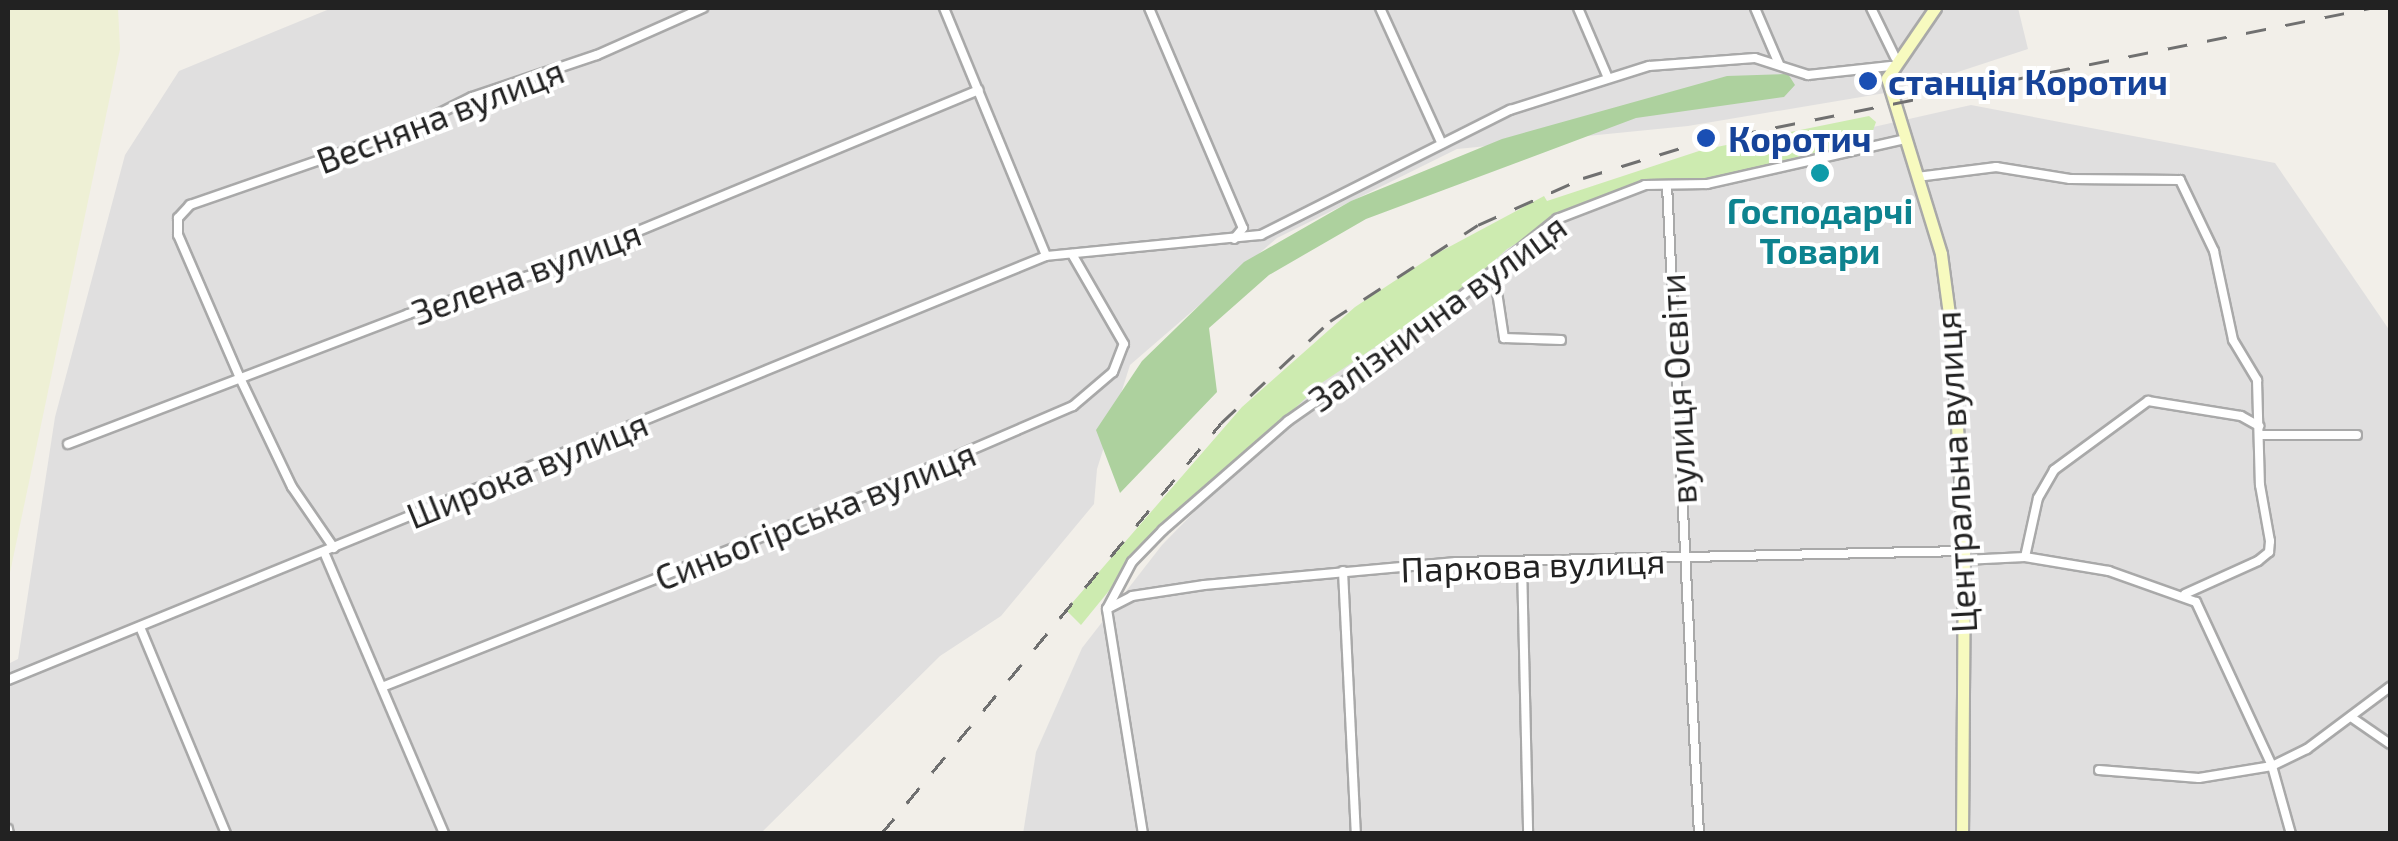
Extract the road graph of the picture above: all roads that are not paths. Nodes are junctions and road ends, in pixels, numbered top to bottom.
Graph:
1 (703, 8) edge
2 (944, 8) edge
3 (1150, 8) edge
4 (1380, 8) edge
5 (1578, 8) edge
6 (1756, 8) edge
7 (1872, 8) edge
8 (1936, 8) edge
9 (1893, 62) junction
10 (1780, 64) junction
11 (1608, 78) junction
12 (979, 90) junction
13 (1901, 140) junction
14 (1442, 144) junction
15 (1916, 177) junction
16 (1667, 185) junction
17 (1232, 240) junction
18 (1072, 254) junction
19 (1046, 256) junction
20 (1494, 272) junction
21 (1561, 340) dead end
22 (240, 378) junction
23 (2260, 431) junction
24 (2357, 434) dead end
25 (68, 444) dead end
26 (334, 548) junction
27 (324, 552) junction
28 (1964, 555) junction
29 (2025, 557) junction
30 (1685, 560) junction
31 (1522, 563) junction
32 (1344, 572) junction
33 (2185, 594) junction
34 (1107, 609) junction
35 (140, 627) junction
36 (8, 680) edge
37 (382, 687) junction
38 (2390, 687) edge
39 (2351, 717) junction
40 (2390, 744) edge
41 (2272, 766) junction
42 (2099, 770) dead end
43 (226, 834) edge
44 (444, 834) edge
45 (1143, 834) edge
46 (1356, 834) edge
47 (1528, 834) edge
48 (1699, 834) edge
49 (1962, 834) edge
50 (2290, 834) edge

1 - 22 street, Весняна вулиця
2 - 12 street
3 - 17 street
4 - 14 street
5 - 11 street
6 - 10 street
7 - 9 street
8 - 9 street
9 - 10 street, Широка вулиця
9 - 13 street, Центральна вулиця
10 - 11 street, Широка вулиця
11 - 14 street, Широка вулиця
12 - 19 street
12 - 22 street, Зелена вулиця
13 - 15 street, Центральна вулиця
13 - 16 street, Залізнична вулиця
14 - 17 street, Широка вулиця
15 - 23 street
15 - 28 street, Центральна вулиця
16 - 20 street, Залізнична вулиця
16 - 30 street, вулиця Освіти
17 - 18 street, Широка вулиця
18 - 19 street, Широка вулиця
18 - 37 street, Синьогірська вулиця
19 - 26 street, Широка вулиця
20 - 21 street
20 - 34 street, Залізнична вулиця
22 - 25 street, Зелена вулиця
22 - 26 street
23 - 24 street
23 - 29 street
23 - 33 street
26 - 27 street, Широка вулиця
27 - 35 street, Широка вулиця
27 - 37 street
28 - 29 street, Паркова вулиця
28 - 30 street, Паркова вулиця
28 - 49 street, Центральна вулиця
29 - 33 street, Паркова вулиця
30 - 31 street, Паркова вулиця
30 - 48 street, вулиця Освіти
31 - 32 street, Паркова вулиця
31 - 47 street
32 - 34 street, Паркова вулиця
32 - 46 street
33 - 41 street
34 - 45 street
35 - 36 street, Широка вулиця
35 - 43 street
37 - 44 street
38 - 39 street
39 - 40 street
39 - 41 street
41 - 42 street
41 - 50 street

